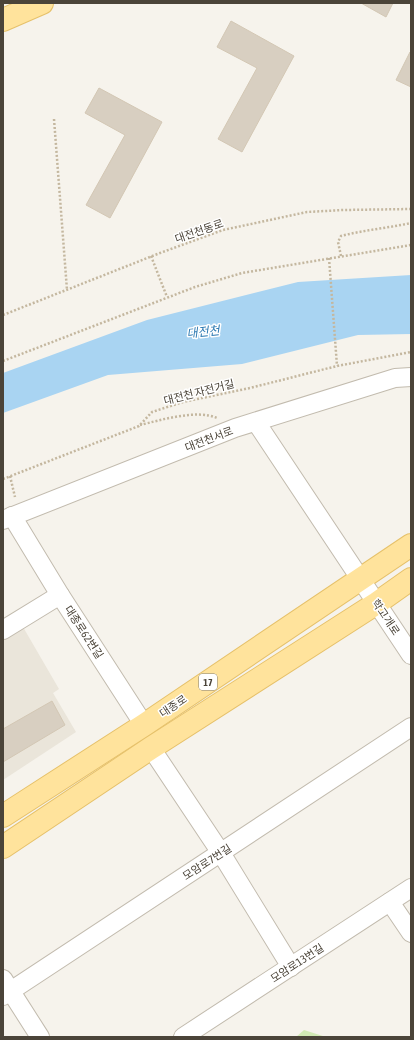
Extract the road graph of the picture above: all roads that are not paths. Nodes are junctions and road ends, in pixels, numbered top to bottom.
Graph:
1 (42, 3) edge
2 (3, 20) edge
3 (411, 377) edge
4 (256, 422) junction
5 (8, 518) edge
6 (411, 545) edge
7 (360, 579) junction
8 (411, 580) edge
9 (60, 595) junction
10 (377, 603) junction
11 (3, 630) edge
12 (411, 655) edge
13 (144, 725) junction
14 (411, 727) edge
15 (151, 748) junction
16 (3, 816) edge
17 (3, 847) edge
18 (221, 853) junction
19 (411, 888) edge
20 (390, 902) junction
21 (411, 933) edge
22 (291, 966) junction
23 (6, 989) edge
24 (40, 1037) edge
25 (183, 1037) edge

1 - 2 main road
3 - 4 street, 대전천서로
4 - 5 street, 대전천서로
4 - 7 street
5 - 9 street, 대전천서로
6 - 7 main road, 대종로 / 17
7 - 10 street, 학고개로
7 - 13 main road, 대종로 / 17
8 - 10 main road, 17
9 - 11 street, 대종로62번길
9 - 13 street, 대종로62번길
10 - 12 street, 학고개로
10 - 15 main road, 17
13 - 16 main road, 대종로 / 17
14 - 18 street, 모암로7번길
15 - 17 main road, 17
15 - 18 street
18 - 22 street
18 - 23 street, 모암로7번길
19 - 20 street, 모암로13번길
20 - 21 street
20 - 22 street, 모암로13번길
22 - 25 street, 모암로13번길
23 - 24 street

